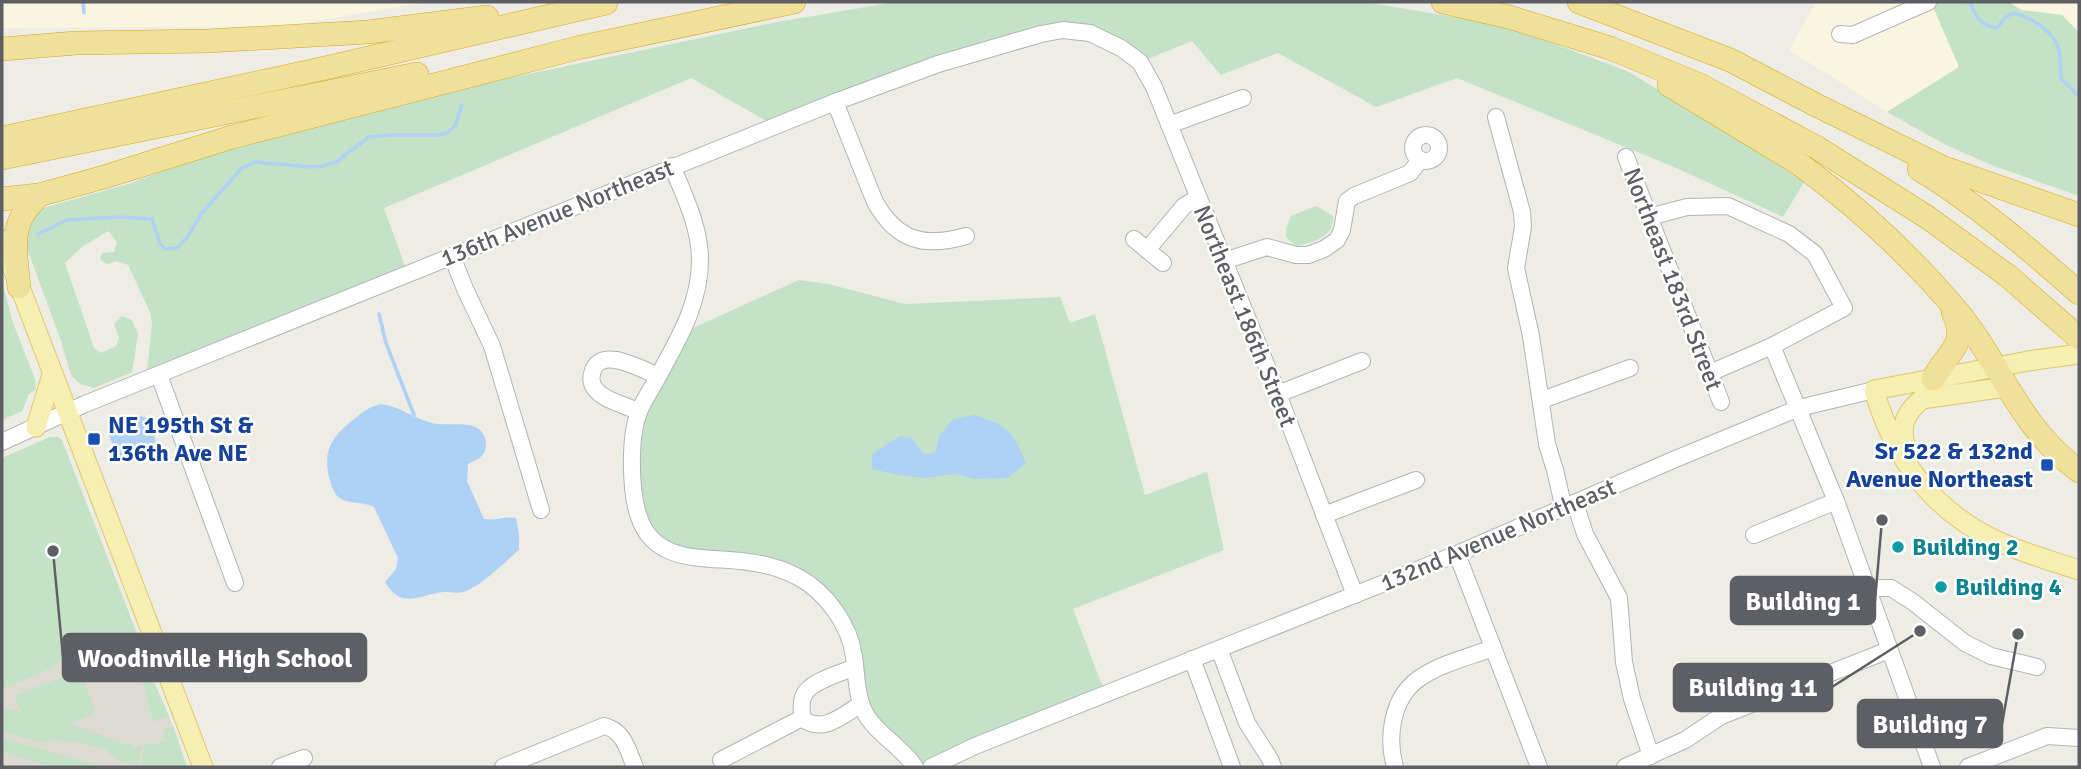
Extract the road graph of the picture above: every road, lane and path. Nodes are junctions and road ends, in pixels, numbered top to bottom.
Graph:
1 (609, 2) edge
2 (794, 2) edge
3 (1443, 2) edge
4 (1579, 2) edge
5 (1928, 2) edge
6 (1840, 34) dead end
7 (577, 48) junction
8 (1121, 48) joint
9 (1610, 48) junction
10 (2, 51) edge
11 (1243, 99) dead end
12 (835, 102) junction
13 (1818, 106) junction
14 (1496, 117) dead end
15 (1168, 125) junction
16 (16, 141) edge
17 (1626, 157) dead end
18 (2, 158) edge
19 (1420, 160) dead end
20 (673, 166) junction
21 (39, 195) junction
22 (1197, 198) junction
23 (2, 200) edge
24 (2079, 215) edge
25 (1649, 216) junction
26 (966, 236) dead end
27 (1134, 239) dead end
28 (2, 240) edge
29 (1147, 250) junction
30 (452, 256) junction
31 (1224, 261) junction
32 (1163, 263) dead end
33 (19, 287) junction
34 (2079, 293) edge
35 (1945, 297) junction
36 (2079, 338) edge
37 (1772, 346) junction
38 (2079, 354) edge
39 (1362, 361) dead end
40 (1630, 368) dead end
41 (1710, 373) junction
42 (52, 375) junction
43 (159, 375) junction
44 (658, 376) junction
45 (2001, 377) junction
46 (1933, 380) junction
47 (1874, 390) junction
48 (1278, 394) junction
49 (1542, 400) junction
50 (1721, 402) dead end
51 (1799, 408) junction
52 (639, 412) junction
53 (67, 414) junction
54 (36, 427) junction
55 (2, 442) edge
56 (2079, 471) edge
57 (1416, 480) dead end
58 (1920, 482) junction
59 (1836, 501) junction
60 (1570, 506) junction
61 (541, 510) dead end
62 (1324, 515) junction
63 (1754, 535) dead end
64 (1457, 554) junction
65 (2079, 570) edge
66 (235, 583) dead end
67 (1867, 588) junction
68 (1355, 595) junction
69 (1493, 648) junction
70 (1219, 649) junction
71 (1889, 650) junction
72 (1192, 659) junction
73 (855, 667) junction
74 (2037, 667) dead end
75 (860, 704) junction
76 (802, 718) junction
77 (2079, 738) edge
78 (1651, 756) junction
79 (304, 758) dead end
80 (721, 760) dead end
81 (203, 767) edge
82 (281, 767) edge
83 (503, 767) edge
84 (635, 767) edge
85 (915, 767) edge
86 (931, 767) edge
87 (1232, 767) edge
88 (1273, 767) edge
89 (1395, 767) edge
90 (1539, 767) edge
91 (1625, 767) edge
92 (1932, 767) edge
93 (1968, 767) edge

1 - 10 highway
1 - 16 highway
2 - 7 highway
3 - 9 highway
4 - 13 highway
5 - 6 street
7 - 16 highway
7 - 21 highway
8 - 12 street, 136th Avenue Northeast
8 - 15 street, Northeast 186th Street
9 - 35 highway
9 - 36 highway
11 - 15 street
12 - 20 street, 136th Avenue Northeast
12 - 26 street
13 - 24 highway
13 - 34 highway
14 - 49 street
15 - 22 street, Northeast 186th Street
16 - 18 highway
17 - 25 street, Northeast 183rd Street
19 - 31 street
20 - 30 street, 136th Avenue Northeast
20 - 44 street
21 - 23 highway
21 - 33 highway
22 - 29 street
22 - 31 street, Northeast 186th Street
25 - 37 street
25 - 41 street, Northeast 183rd Street
27 - 29 street
28 - 33 main road
29 - 32 street
30 - 43 street, 136th Avenue Northeast
30 - 61 street
31 - 48 street, Northeast 186th Street
33 - 42 main road
35 - 45 highway
35 - 46 highway
37 - 41 street
37 - 51 street
38 - 45 main road, 132nd Avenue Northeast
39 - 48 street
40 - 49 street
41 - 50 street, Northeast 183rd Street
42 - 53 main road
42 - 54 main road
43 - 53 street, 136th Avenue Northeast
43 - 66 street
44 - 52 street
44 - 52 street
45 - 46 main road, 132nd Avenue Northeast
45 - 56 highway
45 - 58 main road
46 - 47 main road, 132nd Avenue Northeast
47 - 51 street, 132nd Avenue Northeast
47 - 58 main road
48 - 62 street, Northeast 186th Street
49 - 60 street
51 - 59 street
51 - 60 street, 132nd Avenue Northeast
52 - 73 street
53 - 54 street, 136th Avenue Northeast
53 - 81 main road
54 - 55 street, 136th Avenue Northeast
57 - 62 street
58 - 65 main road
59 - 63 street
59 - 67 street
60 - 64 street, 132nd Avenue Northeast
60 - 78 street
62 - 68 street, Northeast 186th Street
64 - 68 street, 132nd Avenue Northeast
64 - 69 street
67 - 71 street
67 - 74 street
68 - 70 street, 132nd Avenue Northeast
69 - 89 street
69 - 90 street
70 - 72 street, 132nd Avenue Northeast
70 - 88 street
71 - 78 street
71 - 92 street
72 - 86 street, 132nd Avenue Northeast
72 - 87 street
73 - 75 street
73 - 76 street
75 - 76 street
75 - 85 street
76 - 80 street
77 - 93 street
78 - 91 street
79 - 82 street
83 - 84 street

